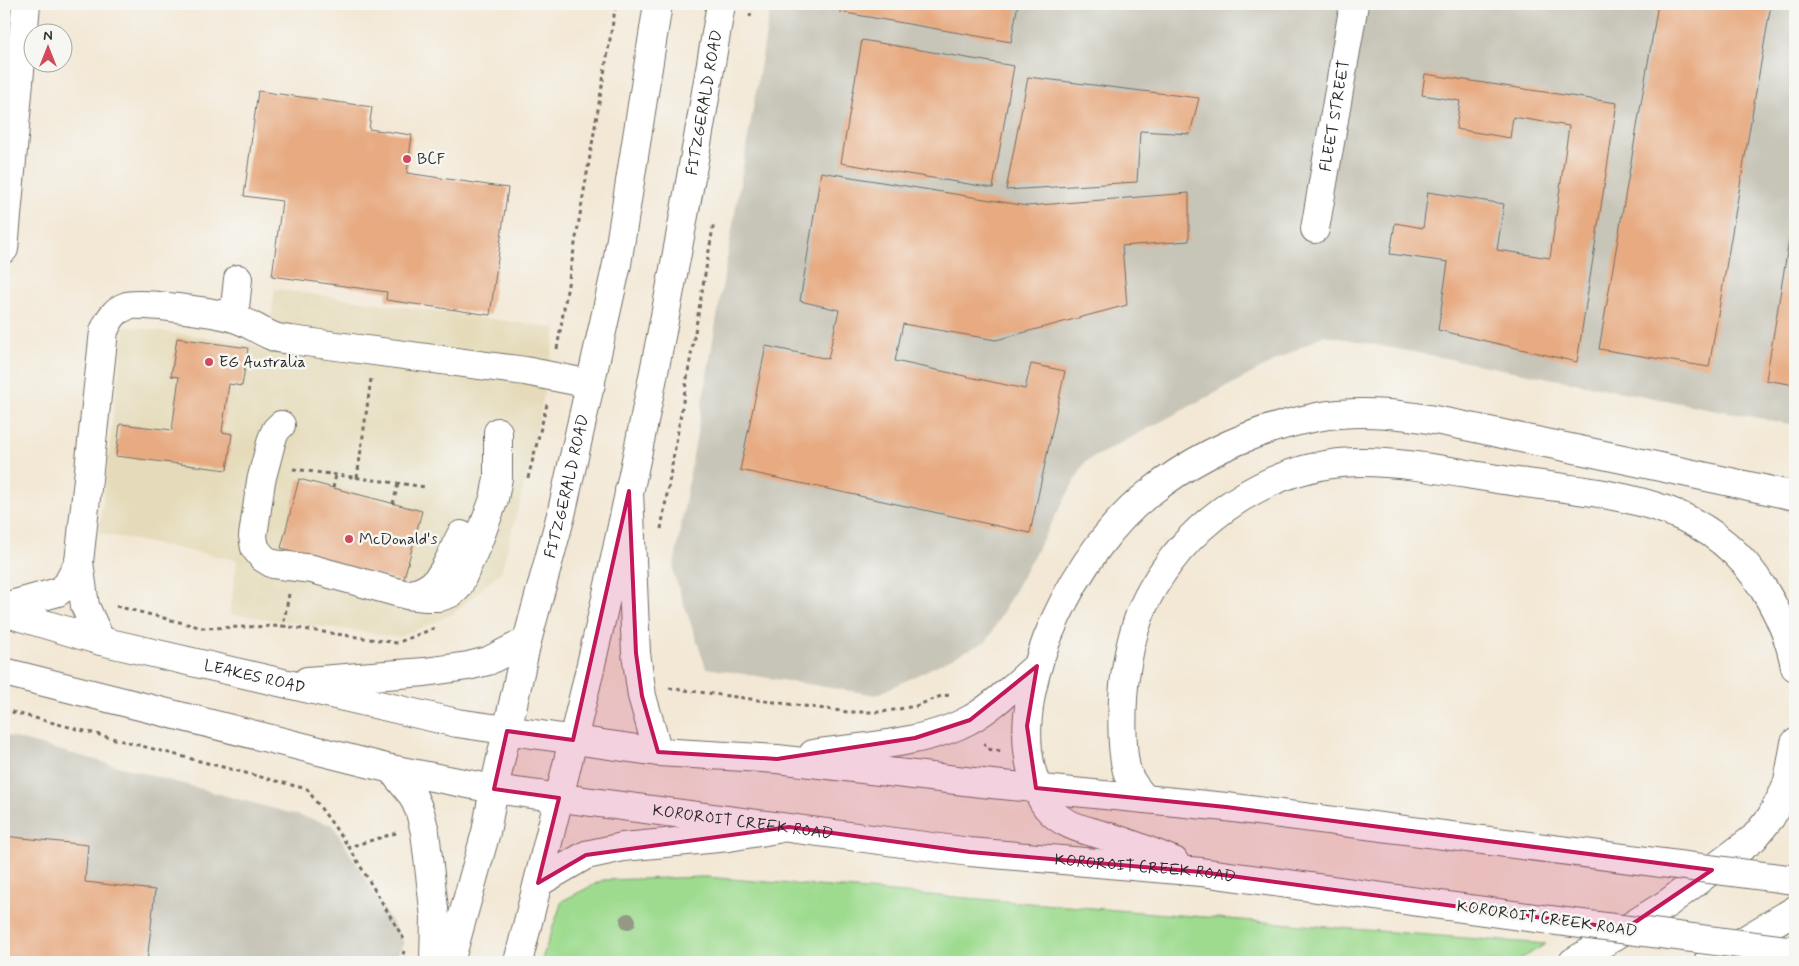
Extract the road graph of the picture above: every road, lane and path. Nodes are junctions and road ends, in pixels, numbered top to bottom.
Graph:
1 (26, 4) edge
2 (616, 4) edge
3 (658, 4) edge
4 (720, 4) edge
5 (753, 4) edge
6 (1354, 4) edge
7 (749, 23) dead end
8 (716, 215) dead end
9 (1315, 229) dead end
10 (4, 249) edge
11 (238, 279) dead end
12 (234, 317) junction
13 (374, 352) junction
14 (552, 376) junction
15 (591, 384) junction
16 (281, 425) dead end
17 (498, 445) dead end
18 (292, 469) dead end
19 (336, 475) junction
20 (357, 478) junction
21 (528, 480) dead end
22 (398, 484) junction
23 (426, 487) dead end
24 (332, 488) dead end
25 (629, 491) junction
26 (1795, 496) edge
27 (393, 504) dead end
28 (661, 530) dead end
29 (79, 562) junction
30 (294, 567) junction
31 (82, 598) junction
32 (4, 607) edge
33 (4, 612) edge
34 (440, 625) dead end
35 (283, 626) junction
36 (527, 640) junction
37 (101, 641) junction
38 (1037, 666) junction
39 (1795, 666) edge
40 (4, 672) edge
41 (667, 679) dead end
42 (281, 683) junction
43 (4, 710) edge
44 (970, 720) junction
45 (507, 731) junction
46 (573, 740) junction
47 (1795, 743) edge
48 (658, 752) junction
49 (1028, 756) junction
50 (777, 760) junction
51 (391, 769) junction
52 (1036, 788) junction
53 (494, 789) junction
54 (559, 798) junction
55 (1145, 799) junction
56 (789, 827) junction
57 (396, 833) dead end
58 (348, 847) junction
59 (1201, 872) junction
60 (1795, 880) edge
61 (538, 883) junction
62 (1795, 910) edge
63 (406, 936) dead end
64 (1795, 951) edge
65 (434, 962) edge
66 (450, 962) edge
67 (518, 962) edge
68 (1573, 962) edge
69 (1708, 962) edge

1 - 10 main road
2 - 14 path
3 - 15 main road, FITZGERALD ROAD
4 - 25 main road, FITZGERALD ROAD
5 - 7 path
6 - 9 main road, FLEET STREET
8 - 28 path
11 - 12 main road
12 - 13 main road
12 - 29 main road
13 - 14 main road
13 - 20 path
14 - 15 main road
14 - 21 path
15 - 36 main road, FITZGERALD ROAD
16 - 30 main road
17 - 30 main road
18 - 19 path
19 - 20 path
19 - 24 path
20 - 22 path
22 - 23 path
22 - 27 path
25 - 46 main road, FITZGERALD ROAD
25 - 48 main road
26 - 38 main road
29 - 31 main road
29 - 32 main road
30 - 35 path
31 - 35 path
31 - 37 main road
33 - 37 main road, LEAKES ROAD
34 - 35 path
36 - 42 main road
36 - 45 main road, FITZGERALD ROAD
37 - 42 main road, LEAKES ROAD
38 - 44 main road
38 - 49 main road
39 - 55 main road
40 - 51 main road
41 - 44 path
42 - 45 main road, LEAKES ROAD
43 - 58 path
44 - 49 path
44 - 50 main road
45 - 46 main road
45 - 53 main road, FITZGERALD ROAD
46 - 48 main road
46 - 54 main road, FITZGERALD ROAD
47 - 68 main road
48 - 50 main road
49 - 52 main road
50 - 52 main road
51 - 53 main road
51 - 65 main road
52 - 55 main road
52 - 59 main road
53 - 54 main road, KOROROIT CREEK ROAD
53 - 66 main road, FITZGERALD ROAD
54 - 56 main road, KOROROIT CREEK ROAD
54 - 61 main road, FITZGERALD ROAD
55 - 60 main road, bridge
56 - 59 main road, KOROROIT CREEK ROAD
56 - 61 main road
57 - 58 path
58 - 63 path
59 - 64 main road, KOROROIT CREEK ROAD, bridge
61 - 67 main road, FITZGERALD ROAD
62 - 69 main road

